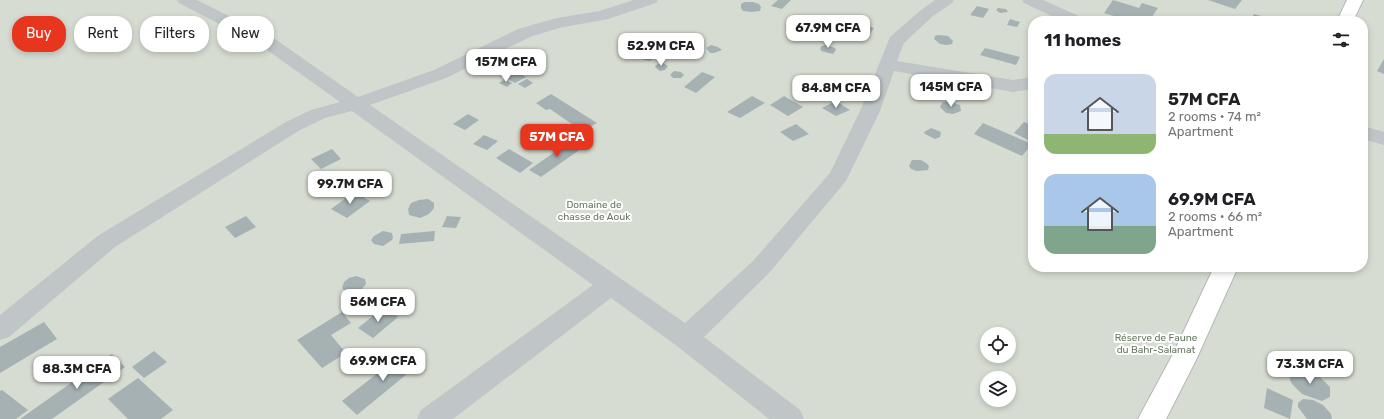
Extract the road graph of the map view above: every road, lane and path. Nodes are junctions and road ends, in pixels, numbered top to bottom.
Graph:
1 (185, 0) edge
2 (946, 0) edge
3 (1030, 0) edge
4 (1355, 0) edge
5 (634, 2) edge
6 (1064, 16) edge
7 (1347, 16) edge
8 (887, 65) junction
9 (1028, 84) edge
10 (356, 104) junction
11 (1368, 134) edge
12 (1384, 140) edge
13 (1224, 272) edge
14 (611, 285) junction
15 (0, 330) edge
16 (686, 338) junction
17 (431, 419) edge
18 (790, 419) edge
19 (1152, 419) edge

1 - 10 street
2 - 8 street
3 - 6 street
4 - 7 main road
5 - 10 street
8 - 9 street
8 - 16 street
10 - 14 street
10 - 15 street
11 - 12 street
13 - 19 main road
14 - 16 street
14 - 17 street
16 - 18 street

